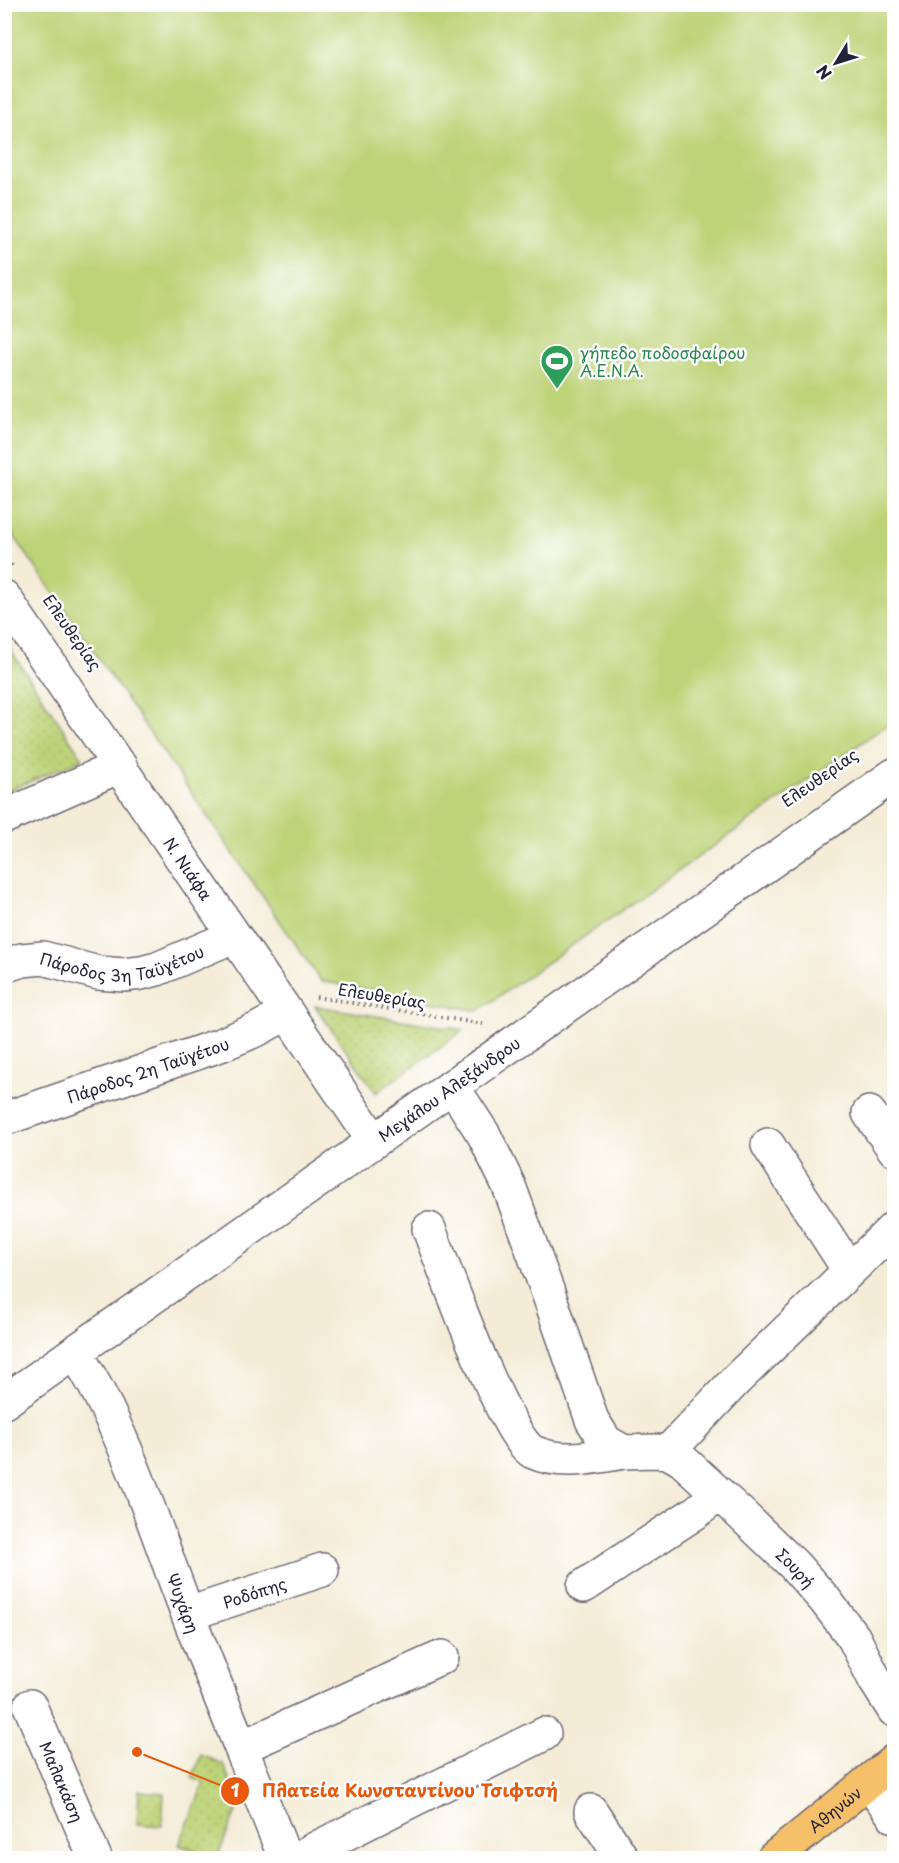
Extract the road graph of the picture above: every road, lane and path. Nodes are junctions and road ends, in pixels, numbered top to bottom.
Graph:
1 (4, 555) edge
2 (11, 586) edge
3 (120, 766) junction
4 (894, 775) edge
5 (4, 817) edge
6 (234, 936) junction
7 (4, 966) edge
8 (300, 1005) junction
9 (486, 1025) dead end
10 (452, 1086) junction
11 (869, 1113) dead end
12 (4, 1119) edge
13 (374, 1141) junction
14 (768, 1145) dead end
15 (894, 1149) edge
16 (894, 1228) edge
17 (429, 1229) dead end
18 (849, 1270) junction
19 (75, 1352) junction
20 (4, 1402) edge
21 (624, 1452) junction
22 (668, 1452) junction
23 (719, 1494) junction
24 (322, 1570) dead end
25 (584, 1586) dead end
26 (188, 1614) junction
27 (442, 1657) dead end
28 (30, 1706) dead end
29 (894, 1710) edge
30 (544, 1734) dead end
31 (242, 1747) junction
32 (894, 1761) edge
33 (868, 1782) junction
34 (591, 1811) dead end
35 (894, 1816) edge
36 (95, 1858) edge
37 (285, 1858) edge
38 (297, 1858) edge
39 (622, 1858) edge
40 (774, 1858) edge

1 - 2 path
2 - 3 street, Ν. Νιάφα
3 - 5 street
3 - 6 street, Ν. Νιάφα
4 - 10 street, Μεγάλου Αλεξάνδρου
6 - 7 street, Πάροδος 3η Ταϋγέτου
6 - 8 street, Ν. Νιάφα
8 - 9 path, Ελευθερίας
8 - 12 street, Πάροδος 2η Ταϋγέτου
8 - 13 street, Ν. Νιάφα
10 - 13 street, Μεγάλου Αλεξάνδρου
10 - 21 street
11 - 15 street
13 - 19 street, Μεγάλου Αλεξάνδρου
14 - 18 street
16 - 18 street
17 - 21 street
18 - 22 street
19 - 20 street, Μεγάλου Αλεξάνδρου
19 - 26 street, Ψυχάρη
21 - 22 street
22 - 23 street, Σουρή
23 - 25 street
23 - 29 street, Σουρή
24 - 26 street, Ροδόπης
26 - 31 street, Ψυχάρη
27 - 31 street
28 - 36 street, Μαλακάση
30 - 38 street
31 - 37 street, Ψυχάρη
32 - 33 main road, Αθηνών
33 - 35 street
33 - 40 main road, Αθηνών
34 - 39 street

